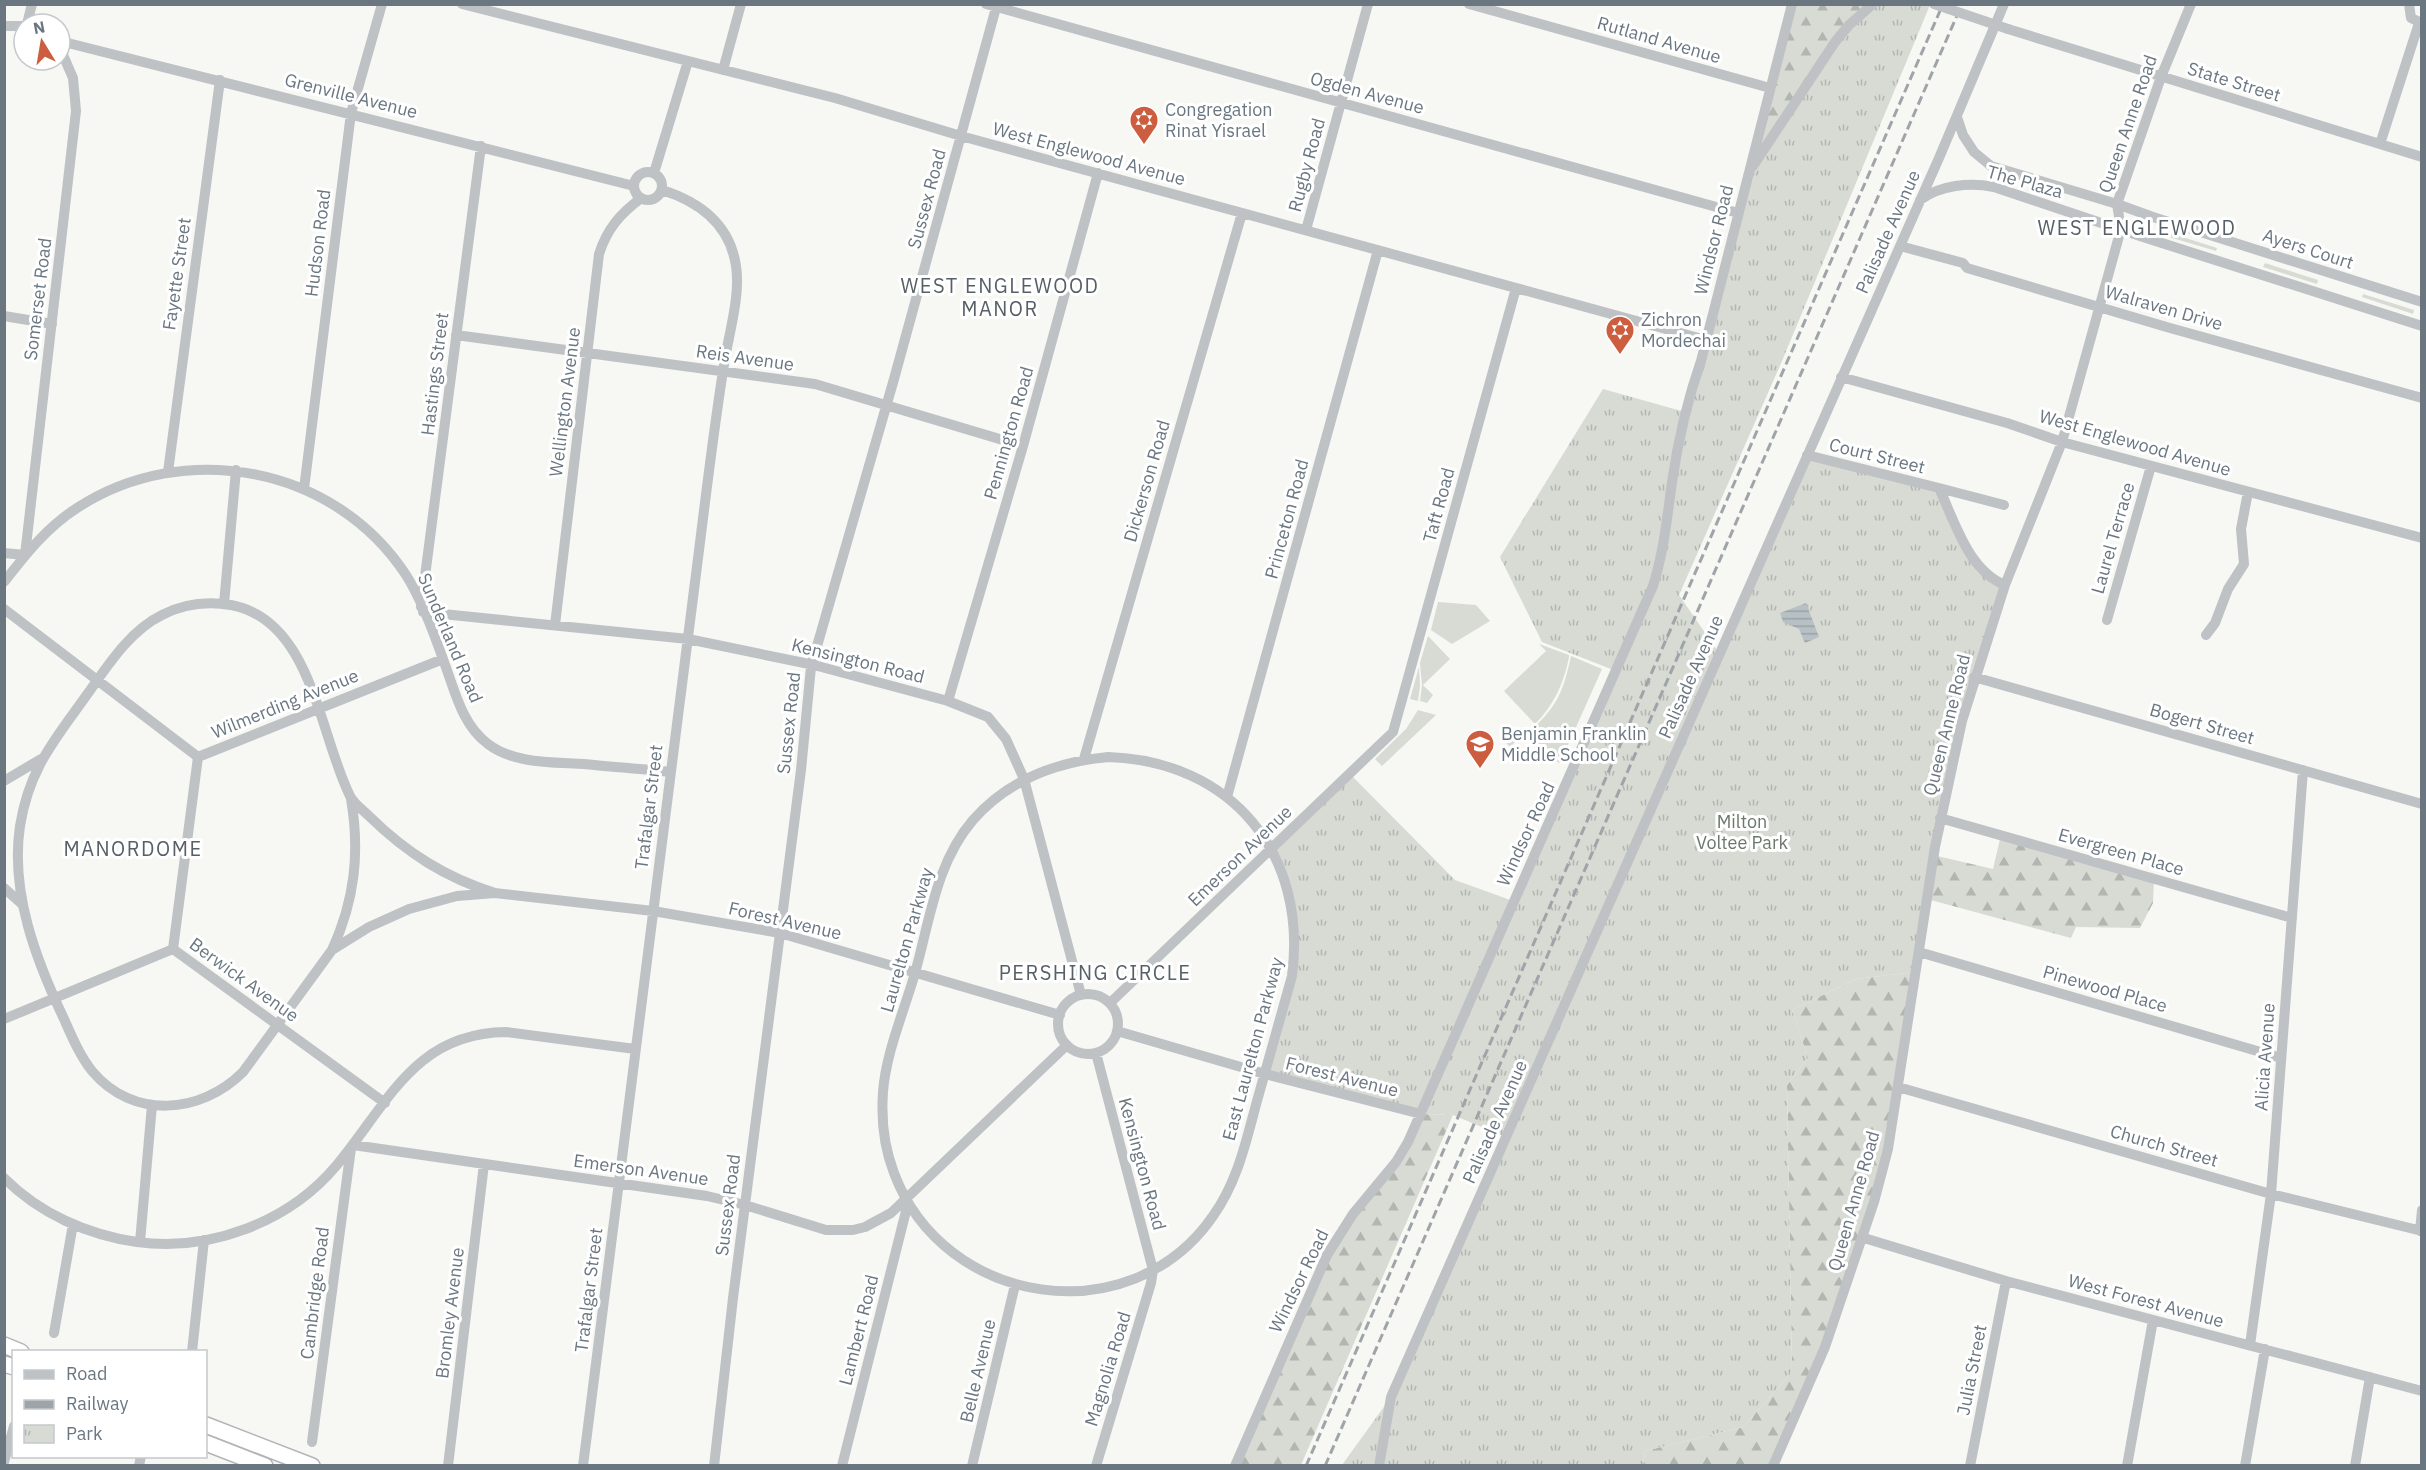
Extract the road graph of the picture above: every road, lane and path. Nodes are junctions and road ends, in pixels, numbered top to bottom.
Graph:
1 (382, 4) edge
2 (462, 4) edge
3 (741, 4) edge
4 (1368, 4) edge
5 (1469, 4) edge
6 (1792, 4) edge
7 (1873, 4) edge
8 (1934, 4) edge
9 (2004, 4) edge
10 (2191, 4) edge
11 (2409, 4) edge
12 (993, 5) edge
13 (2420, 23) edge
14 (72, 44) edge
15 (688, 61) junction
16 (723, 70) junction
17 (70, 72) edge
18 (2161, 77) junction
19 (220, 80) junction
20 (1770, 88) junction
21 (1341, 103) junction
22 (351, 113) junction
23 (1956, 117) junction
24 (961, 136) junction
25 (2380, 144) junction
26 (481, 146) junction
27 (2421, 157) edge
28 (654, 173) junction
29 (1098, 173) junction
30 (1748, 174) junction
31 (634, 186) junction
32 (662, 190) junction
33 (640, 198) junction
34 (1920, 201) junction
35 (2116, 204) junction
36 (1242, 213) junction
37 (1738, 213) junction
38 (1306, 230) junction
39 (2121, 230) junction
40 (1900, 246) junction
41 (1378, 250) junction
42 (1516, 288) junction
43 (2421, 302) edge
44 (2100, 306) junction
45 (4, 316) edge
46 (52, 324) junction
47 (2421, 326) edge
48 (456, 335) junction
49 (1706, 340) junction
50 (587, 353) junction
51 (723, 371) junction
52 (1840, 377) junction
53 (2421, 398) edge
54 (887, 405) junction
55 (2062, 442) junction
56 (1023, 446) junction
57 (1807, 455) junction
58 (2151, 466) junction
59 (236, 470) junction
60 (168, 472) junction
61 (1939, 488) junction
62 (304, 489) junction
63 (2248, 492) junction
64 (2004, 505) dead end
65 (2421, 538) edge
66 (4, 553) edge
67 (25, 555) junction
68 (4, 582) edge
69 (2005, 585) junction
70 (224, 604) junction
71 (4, 609) edge
72 (422, 610) junction
73 (2107, 620) dead end
74 (555, 625) junction
75 (2206, 635) dead end
76 (688, 639) junction
77 (443, 658) junction
78 (812, 664) junction
79 (1974, 677) junction
80 (97, 680) junction
81 (948, 700) junction
82 (318, 709) junction
83 (1393, 732) joint
84 (198, 757) junction
85 (41, 759) junction
86 (1084, 759) junction
87 (2303, 770) junction
88 (670, 772) junction
89 (1024, 779) junction
90 (4, 781) edge
91 (1227, 797) junction
92 (351, 798) junction
93 (2421, 804) edge
94 (1940, 818) junction
95 (1271, 849) junction
96 (4, 888) edge
97 (495, 893) junction
98 (22, 904) junction
99 (653, 911) junction
100 (2292, 918) junction
101 (780, 933) junction
102 (173, 949) junction
103 (332, 950) junction
104 (1919, 952) junction
105 (915, 973) junction
106 (1081, 995) junction
107 (54, 998) junction
108 (1110, 1004) junction
109 (1060, 1015) junction
110 (4, 1019) edge
111 (278, 1025) junction
112 (1117, 1031) junction
113 (1067, 1045) junction
114 (635, 1049) junction
115 (1096, 1053) junction
116 (2281, 1058) junction
117 (1264, 1074) junction
118 (1898, 1087) junction
119 (385, 1103) junction
120 (152, 1105) junction
121 (1421, 1114) junction
122 (352, 1146) junction
123 (484, 1164) junction
124 (4, 1178) edge
125 (619, 1183) junction
126 (2271, 1194) junction
127 (907, 1201) junction
128 (745, 1205) junction
129 (2421, 1210) edge
130 (73, 1224) junction
131 (2421, 1231) edge
132 (1864, 1238) junction
133 (204, 1240) junction
134 (141, 1242) junction
135 (1153, 1270) junction
136 (2006, 1281) junction
137 (1151, 1283) joint
138 (1015, 1285) junction
139 (2153, 1320) junction
140 (54, 1333) dead end
141 (2250, 1345) junction
142 (2265, 1349) junction
143 (192, 1350) edge
144 (2370, 1377) junction
145 (2421, 1391) edge
146 (207, 1425) edge
147 (12, 1433) edge
148 (312, 1442) dead end
149 (207, 1443) edge
150 (4, 1462) edge
151 (265, 1466) edge
152 (312, 1466) edge
153 (448, 1466) edge
154 (583, 1466) edge
155 (714, 1466) edge
156 (842, 1466) edge
157 (972, 1466) edge
158 (1096, 1466) edge
159 (1236, 1466) edge
160 (1379, 1466) edge
161 (1773, 1466) edge
162 (1970, 1466) edge
163 (2127, 1466) edge
164 (2245, 1466) edge
165 (2355, 1466) edge

1 - 22 street, Hudson Road
2 - 15 street, West Englewood Avenue
3 - 16 street
4 - 21 street, Rugby Road
5 - 20 street, Rutland Avenue
6 - 20 street, Windsor Road
7 - 30 street
8 - 18 street, State Street, bridge
9 - 23 street, Palisade Avenue
10 - 18 street, Queen Anne Road
11 - 13 street
12 - 21 street, Ogden Avenue
12 - 24 street, Sussex Road
13 - 25 street
14 - 19 street, Grenville Avenue
15 - 16 street, West Englewood Avenue
15 - 28 street
16 - 24 street, West Englewood Avenue
17 - 46 street, Somerset Road
18 - 25 street, State Street
18 - 35 street, Queen Anne Road
19 - 22 street, Grenville Avenue
19 - 60 street, Fayette Street
20 - 30 street, Windsor Road
21 - 37 street, Ogden Avenue
21 - 38 street, Rugby Road
22 - 26 street, Grenville Avenue
22 - 62 street, Hudson Road
23 - 34 street, Palisade Avenue
23 - 35 street, The Plaza
24 - 29 street, West Englewood Avenue
24 - 54 street, Sussex Road
25 - 27 street, State Street
26 - 31 street, Grenville Avenue
26 - 48 street, Hastings Street
28 - 31 street
28 - 32 street
29 - 36 street, West Englewood Avenue
29 - 56 street, Pennington Road
30 - 37 street, Windsor Road
31 - 33 street
32 - 33 street
32 - 51 street, Trafalgar Street
33 - 50 street, Wellington Avenue
34 - 39 street, The Plaza
34 - 40 street, Palisade Avenue
35 - 39 street, Queen Anne Road
35 - 43 street, Ayers Court
36 - 38 street, West Englewood Avenue
36 - 86 street, Dickerson Road
37 - 49 street, Windsor Road
38 - 41 street, West Englewood Avenue
39 - 44 street, Queen Anne Road
39 - 47 street
40 - 44 street, Walraven Drive
40 - 52 street, Palisade Avenue
41 - 42 street, West Englewood Avenue
41 - 91 street, Princeton Road
42 - 49 street, West Englewood Avenue
42 - 83 street, Taft Road
44 - 53 street, Walraven Drive
44 - 55 street, Queen Anne Road
45 - 46 street
46 - 67 street, Somerset Road
48 - 50 street, Reis Avenue
48 - 72 street, Hastings Street
49 - 121 street, Windsor Road
50 - 51 street, Reis Avenue
50 - 74 street, Wellington Avenue
51 - 54 street, Reis Avenue
51 - 76 street, Trafalgar Street
52 - 55 street, West Englewood Avenue
52 - 57 street, Palisade Avenue
54 - 56 street, Reis Avenue
54 - 78 street, Sussex Road
55 - 58 street, West Englewood Avenue
55 - 69 street, Queen Anne Road
56 - 81 street, Pennington Road
57 - 61 street, Court Street
57 - 160 street, Palisade Avenue
58 - 63 street, West Englewood Avenue
58 - 73 street, Laurel Terrace
59 - 60 street, Sunderland Road
59 - 62 street, Sunderland Road
59 - 70 street
60 - 67 street, Sunderland Road
61 - 64 street, Court Street
61 - 69 street, Court Street
62 - 72 street, Sunderland Road
63 - 65 street, West Englewood Avenue
63 - 75 street
66 - 67 street
67 - 68 street, Sunderland Road
69 - 79 street, Queen Anne Road
70 - 80 street
70 - 82 street
71 - 80 street, Wilmerding Avenue
72 - 74 street, Kensington Road
72 - 77 street, Sunderland Road
74 - 76 street, Kensington Road
76 - 78 street, Kensington Road
76 - 88 street, Trafalgar Street
77 - 82 street, Wilmerding Avenue
77 - 88 street, Sunderland Road
78 - 81 street, Kensington Road
78 - 101 street, Sussex Road
79 - 87 street, Bogert Street
79 - 94 street, Queen Anne Road
80 - 84 street, Wilmerding Avenue
80 - 85 street
81 - 89 street, Kensington Road
82 - 84 street, Wilmerding Avenue
82 - 92 street
83 - 95 street, Emerson Avenue
84 - 102 street
85 - 90 street
85 - 98 street
86 - 89 street, Laurelton Parkway
86 - 91 street, East Laurelton Parkway
87 - 93 street, Bogert Street
87 - 100 street, Alicia Avenue
88 - 99 street, Trafalgar Street
89 - 105 street, Laurelton Parkway
89 - 106 street, Kensington Road
91 - 95 street, East Laurelton Parkway
92 - 97 street
92 - 103 street
94 - 100 street, Evergreen Place
94 - 104 street, Queen Anne Road
95 - 108 street, Emerson Avenue
95 - 117 street, East Laurelton Parkway
96 - 98 street
97 - 99 street, Forest Avenue
97 - 103 street
98 - 107 street
99 - 101 street, Forest Avenue
99 - 114 street, Trafalgar Street
100 - 116 street, Alicia Avenue
101 - 105 street, Forest Avenue
101 - 128 street, Sussex Road
102 - 107 street, Berwick Avenue
102 - 111 street, Berwick Avenue
103 - 111 street
104 - 116 street, Pinewood Place
104 - 118 street, Queen Anne Road
105 - 109 street, Forest Avenue
105 - 127 street, Laurelton Parkway
106 - 108 street
106 - 109 street
107 - 110 street, Berwick Avenue
107 - 120 street
108 - 112 street
109 - 113 street
111 - 119 street, Berwick Avenue
111 - 120 street
112 - 115 street
112 - 117 street, Forest Avenue
113 - 115 street
113 - 127 street, Emerson Avenue
114 - 119 street
114 - 125 street, Trafalgar Street
115 - 135 street, Kensington Road
116 - 126 street, Alicia Avenue
117 - 121 street, Forest Avenue
117 - 135 street, East Laurelton Parkway
118 - 126 street, Church Street
118 - 132 street, Queen Anne Road
119 - 122 street
120 - 134 street
121 - 159 street, Windsor Road
122 - 123 street, Emerson Avenue
122 - 133 street
122 - 148 street, Cambridge Road
123 - 125 street, Emerson Avenue
123 - 153 street, Bromley Avenue
124 - 130 street
125 - 128 street, Emerson Avenue
125 - 154 street, Trafalgar Street
126 - 131 street, Church Street
126 - 141 street, Alicia Avenue
127 - 128 street, Emerson Avenue
127 - 138 street, Laurelton Parkway
127 - 156 street, Lambert Road
128 - 155 street, Sussex Road
129 - 131 street
130 - 134 street
130 - 140 street
132 - 136 street, West Forest Avenue
132 - 161 street, Queen Anne Road
133 - 134 street
133 - 143 street
135 - 137 street, Kensington Road
135 - 138 street, East Laurelton Parkway
136 - 139 street, West Forest Avenue
136 - 162 street, Julia Street
137 - 158 street, Magnolia Road
138 - 157 street, Belle Avenue
139 - 141 street, West Forest Avenue
139 - 163 street
141 - 142 street, West Forest Avenue
142 - 144 street, West Forest Avenue
142 - 164 street
144 - 145 street, West Forest Avenue
144 - 165 street
146 - 152 highway
147 - 150 street
149 - 151 highway

